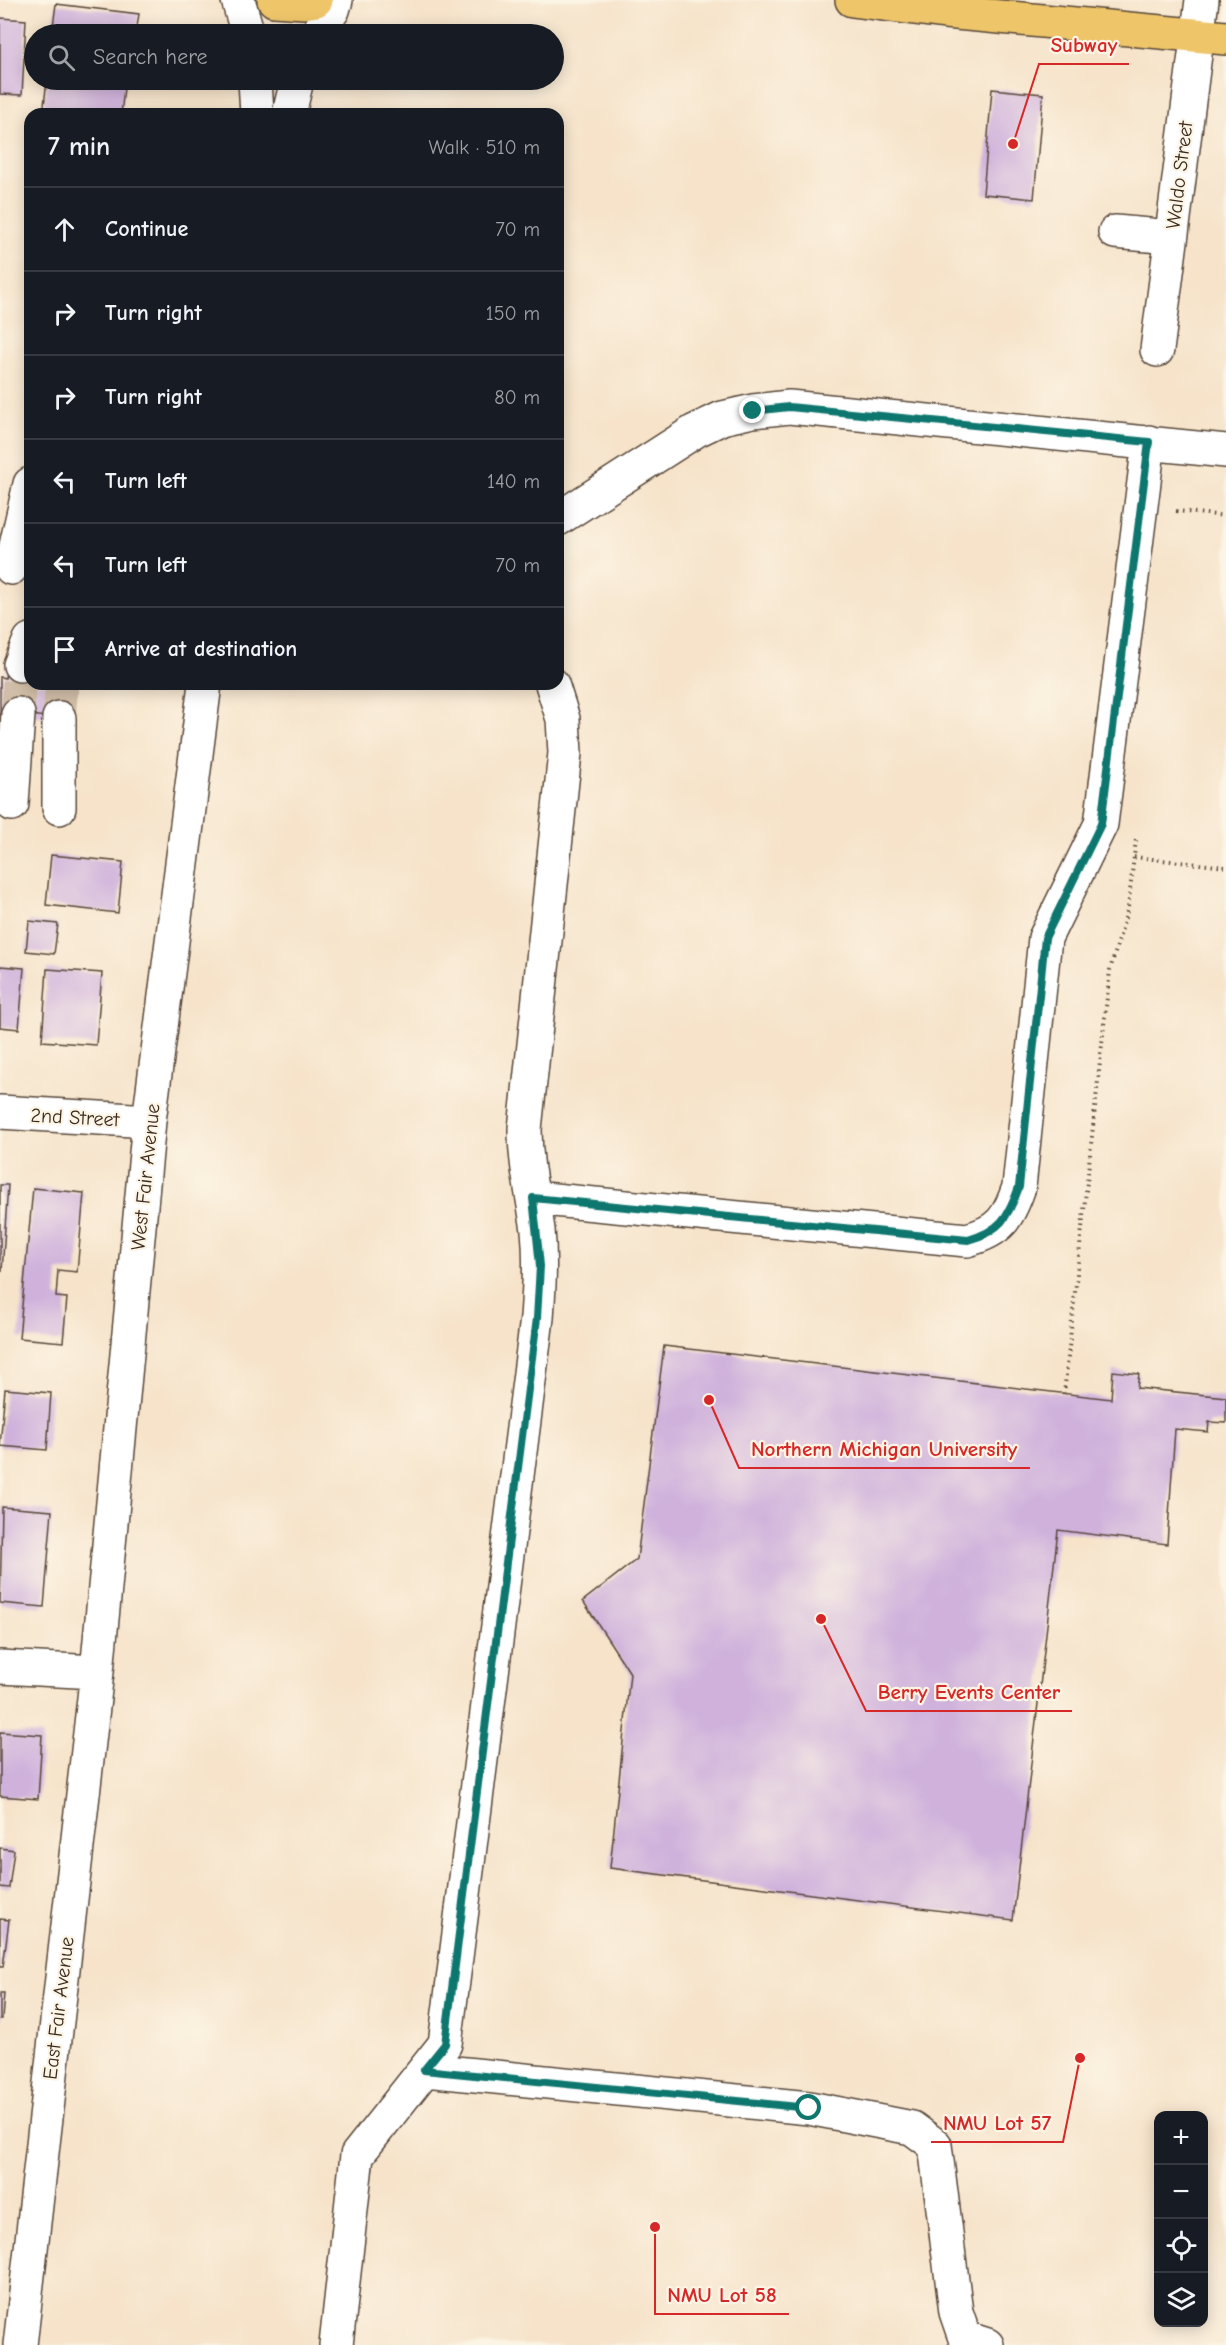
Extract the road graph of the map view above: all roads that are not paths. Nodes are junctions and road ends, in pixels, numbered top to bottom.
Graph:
1 (238, 0) edge
2 (274, 0) edge
3 (316, 0) edge
4 (336, 0) edge
5 (852, 0) edge
6 (1202, 0) edge
7 (245, 24) edge
8 (324, 24) edge
9 (1212, 36) edge
10 (256, 90) edge
11 (295, 90) edge
12 (257, 108) edge
13 (290, 108) edge
14 (1115, 232) dead end
15 (1172, 237) junction
16 (1157, 350) dead end
17 (1149, 442) junction
18 (1226, 452) edge
19 (564, 515) edge
20 (24, 516) edge
21 (14, 569) edge
22 (204, 690) edge
23 (554, 690) edge
24 (40, 716) joint
25 (0, 1112) edge
26 (150, 1121) junction
27 (533, 1198) junction
28 (0, 1667) edge
29 (97, 1672) junction
30 (424, 2070) junction
31 (20, 2345) edge
32 (336, 2345) edge
33 (987, 2345) edge

1 - 7 street
2 - 3 main road
4 - 8 street
5 - 9 main road
6 - 9 street, Waldo Street
9 - 15 street, Waldo Street
10 - 12 street
11 - 13 street
14 - 15 street
15 - 16 street, Waldo Street
17 - 18 street
17 - 19 street
17 - 27 street
20 - 21 street
22 - 26 street, West Fair Avenue
23 - 27 street
24 - 24 street
25 - 26 street, 2nd Street
26 - 29 street, West Fair Avenue
27 - 30 street
28 - 29 street
29 - 31 street, East Fair Avenue
30 - 32 street
30 - 33 street

